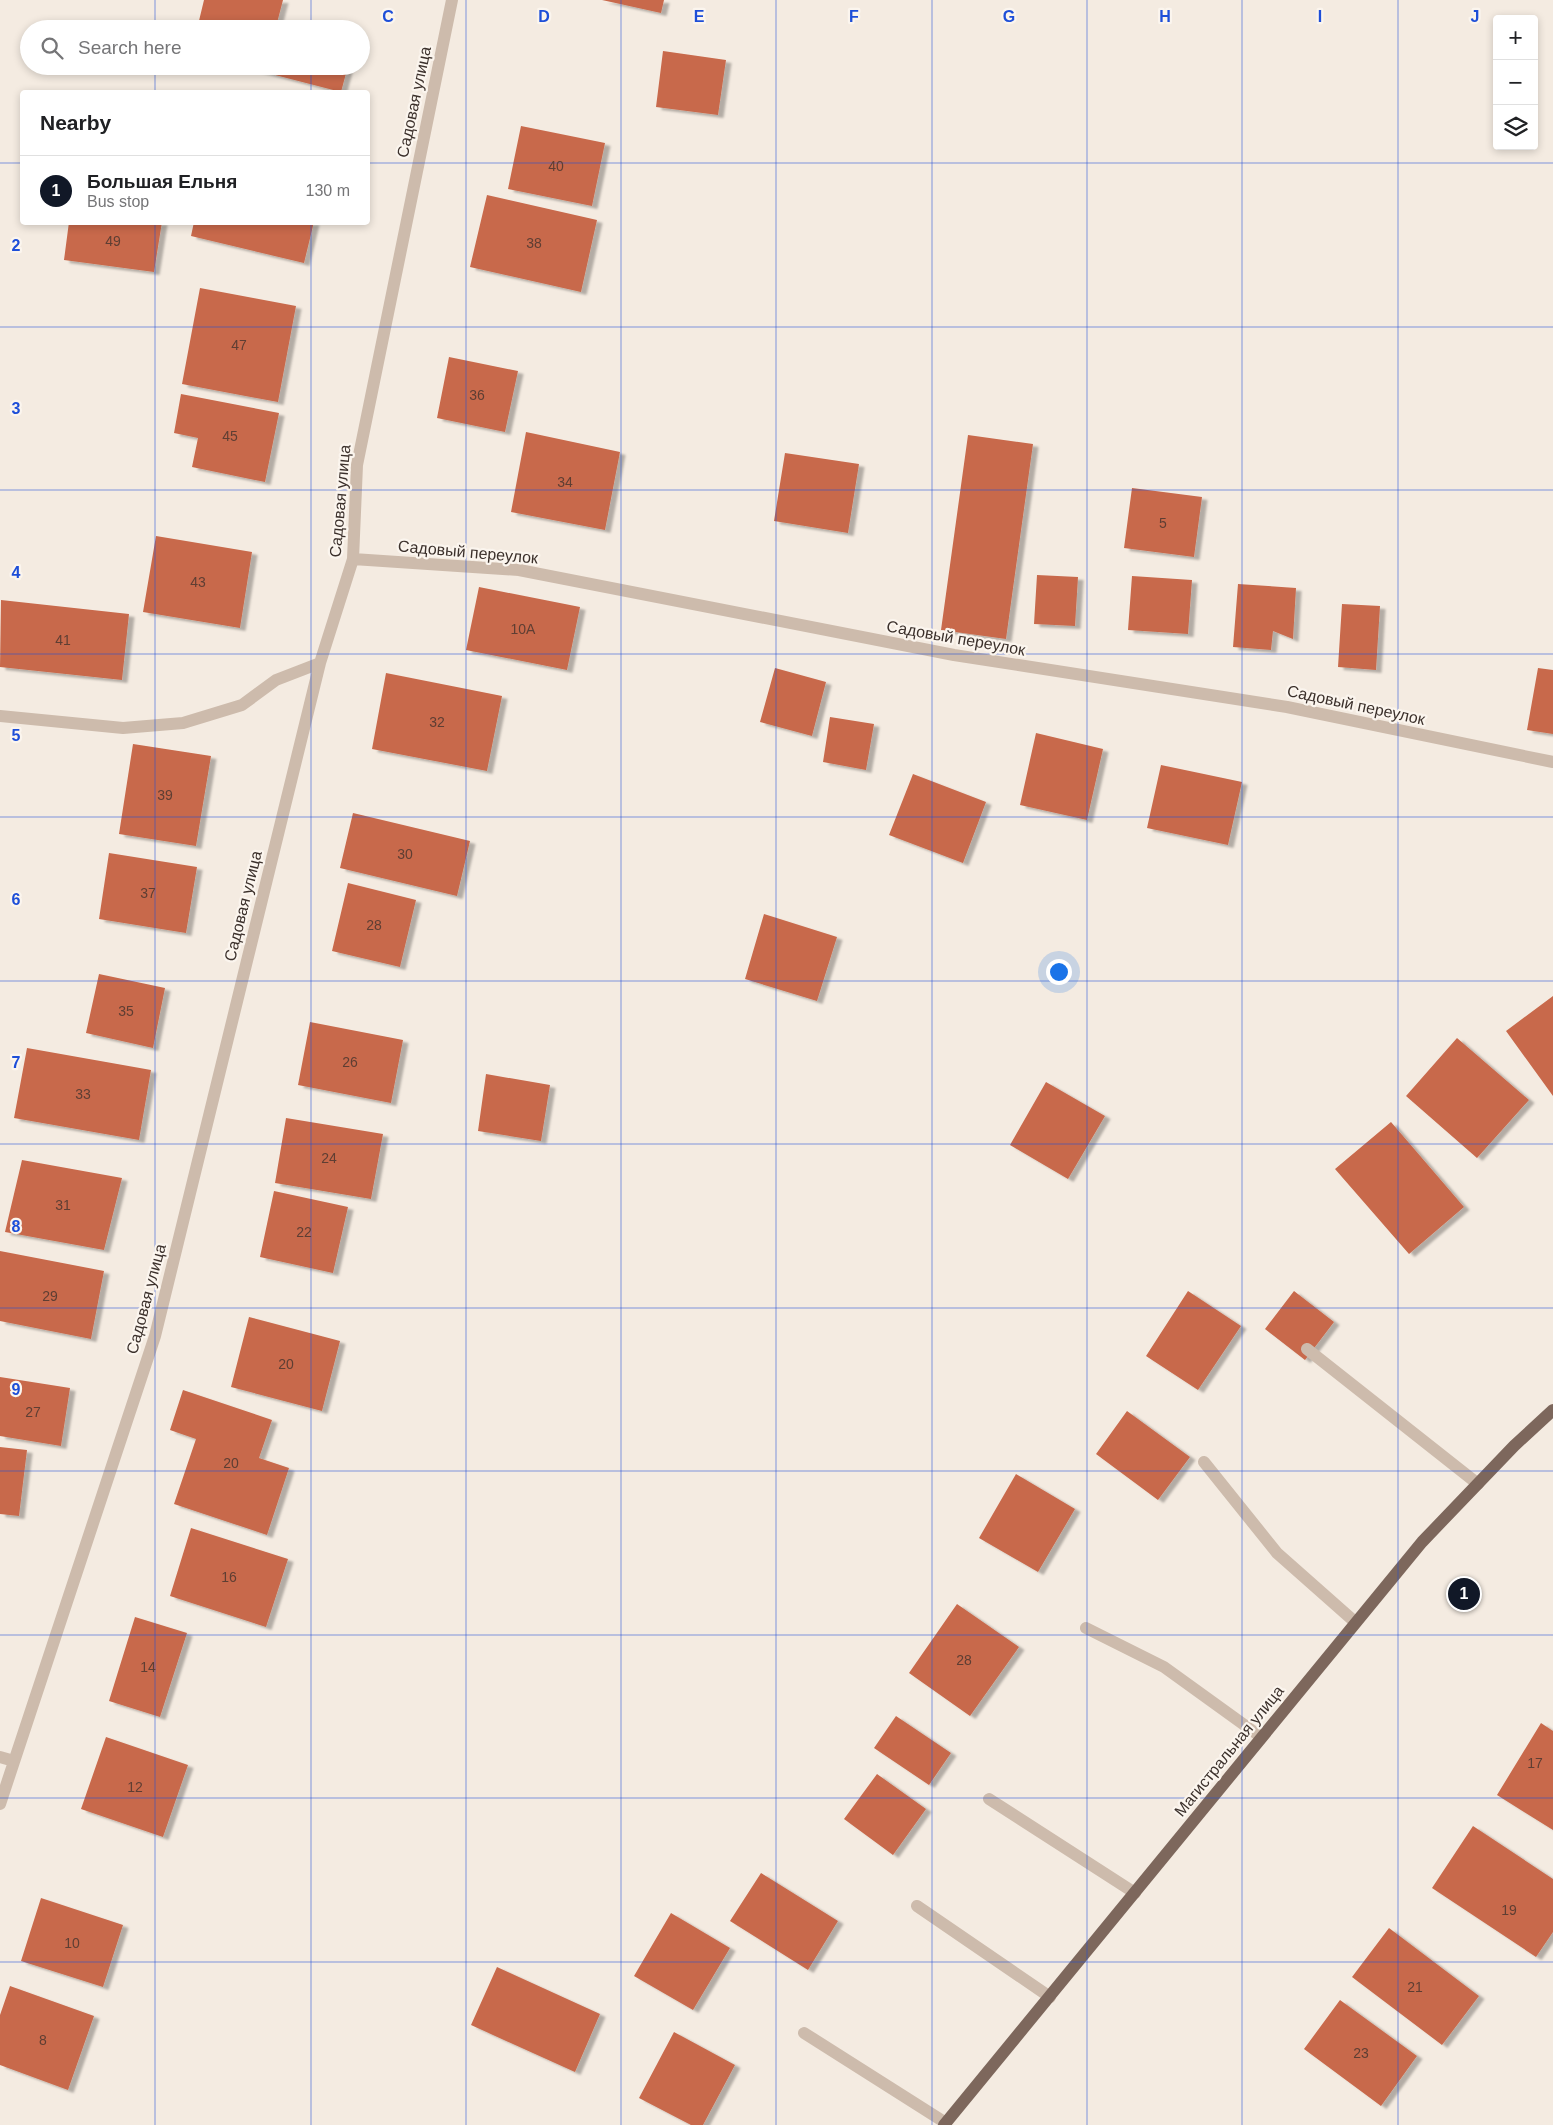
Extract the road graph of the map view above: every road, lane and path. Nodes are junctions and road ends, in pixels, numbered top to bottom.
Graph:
1 (452, 0) edge
2 (353, 559) junction
3 (320, 663) junction
4 (0, 716) edge
5 (1553, 762) edge
6 (1307, 1349) dead end
7 (1553, 1410) edge
8 (1204, 1462) dead end
9 (1478, 1484) junction
10 (1355, 1622) junction
11 (1086, 1628) dead end
12 (1261, 1737) junction
13 (0, 1757) edge
14 (14, 1761) junction
15 (989, 1799) dead end
16 (0, 1804) edge
17 (1135, 1893) junction
18 (917, 1906) dead end
19 (1050, 1997) junction
20 (804, 2033) dead end
21 (945, 2124) edge

1 - 2 street, Садовая улица
2 - 3 street, Садовая улица
2 - 5 street, Садовый переулок
3 - 4 street
3 - 14 street, Садовая улица
6 - 9 street
7 - 9 main road, Магистральная улица
8 - 10 street
9 - 10 main road, Магистральная улица
10 - 12 main road, Магистральная улица
11 - 12 street
12 - 17 main road, Магистральная улица
13 - 14 street
14 - 16 street, Садовая улица
15 - 17 street
17 - 19 main road, Магистральная улица
18 - 19 street
19 - 21 main road, Магистральная улица
20 - 21 street

